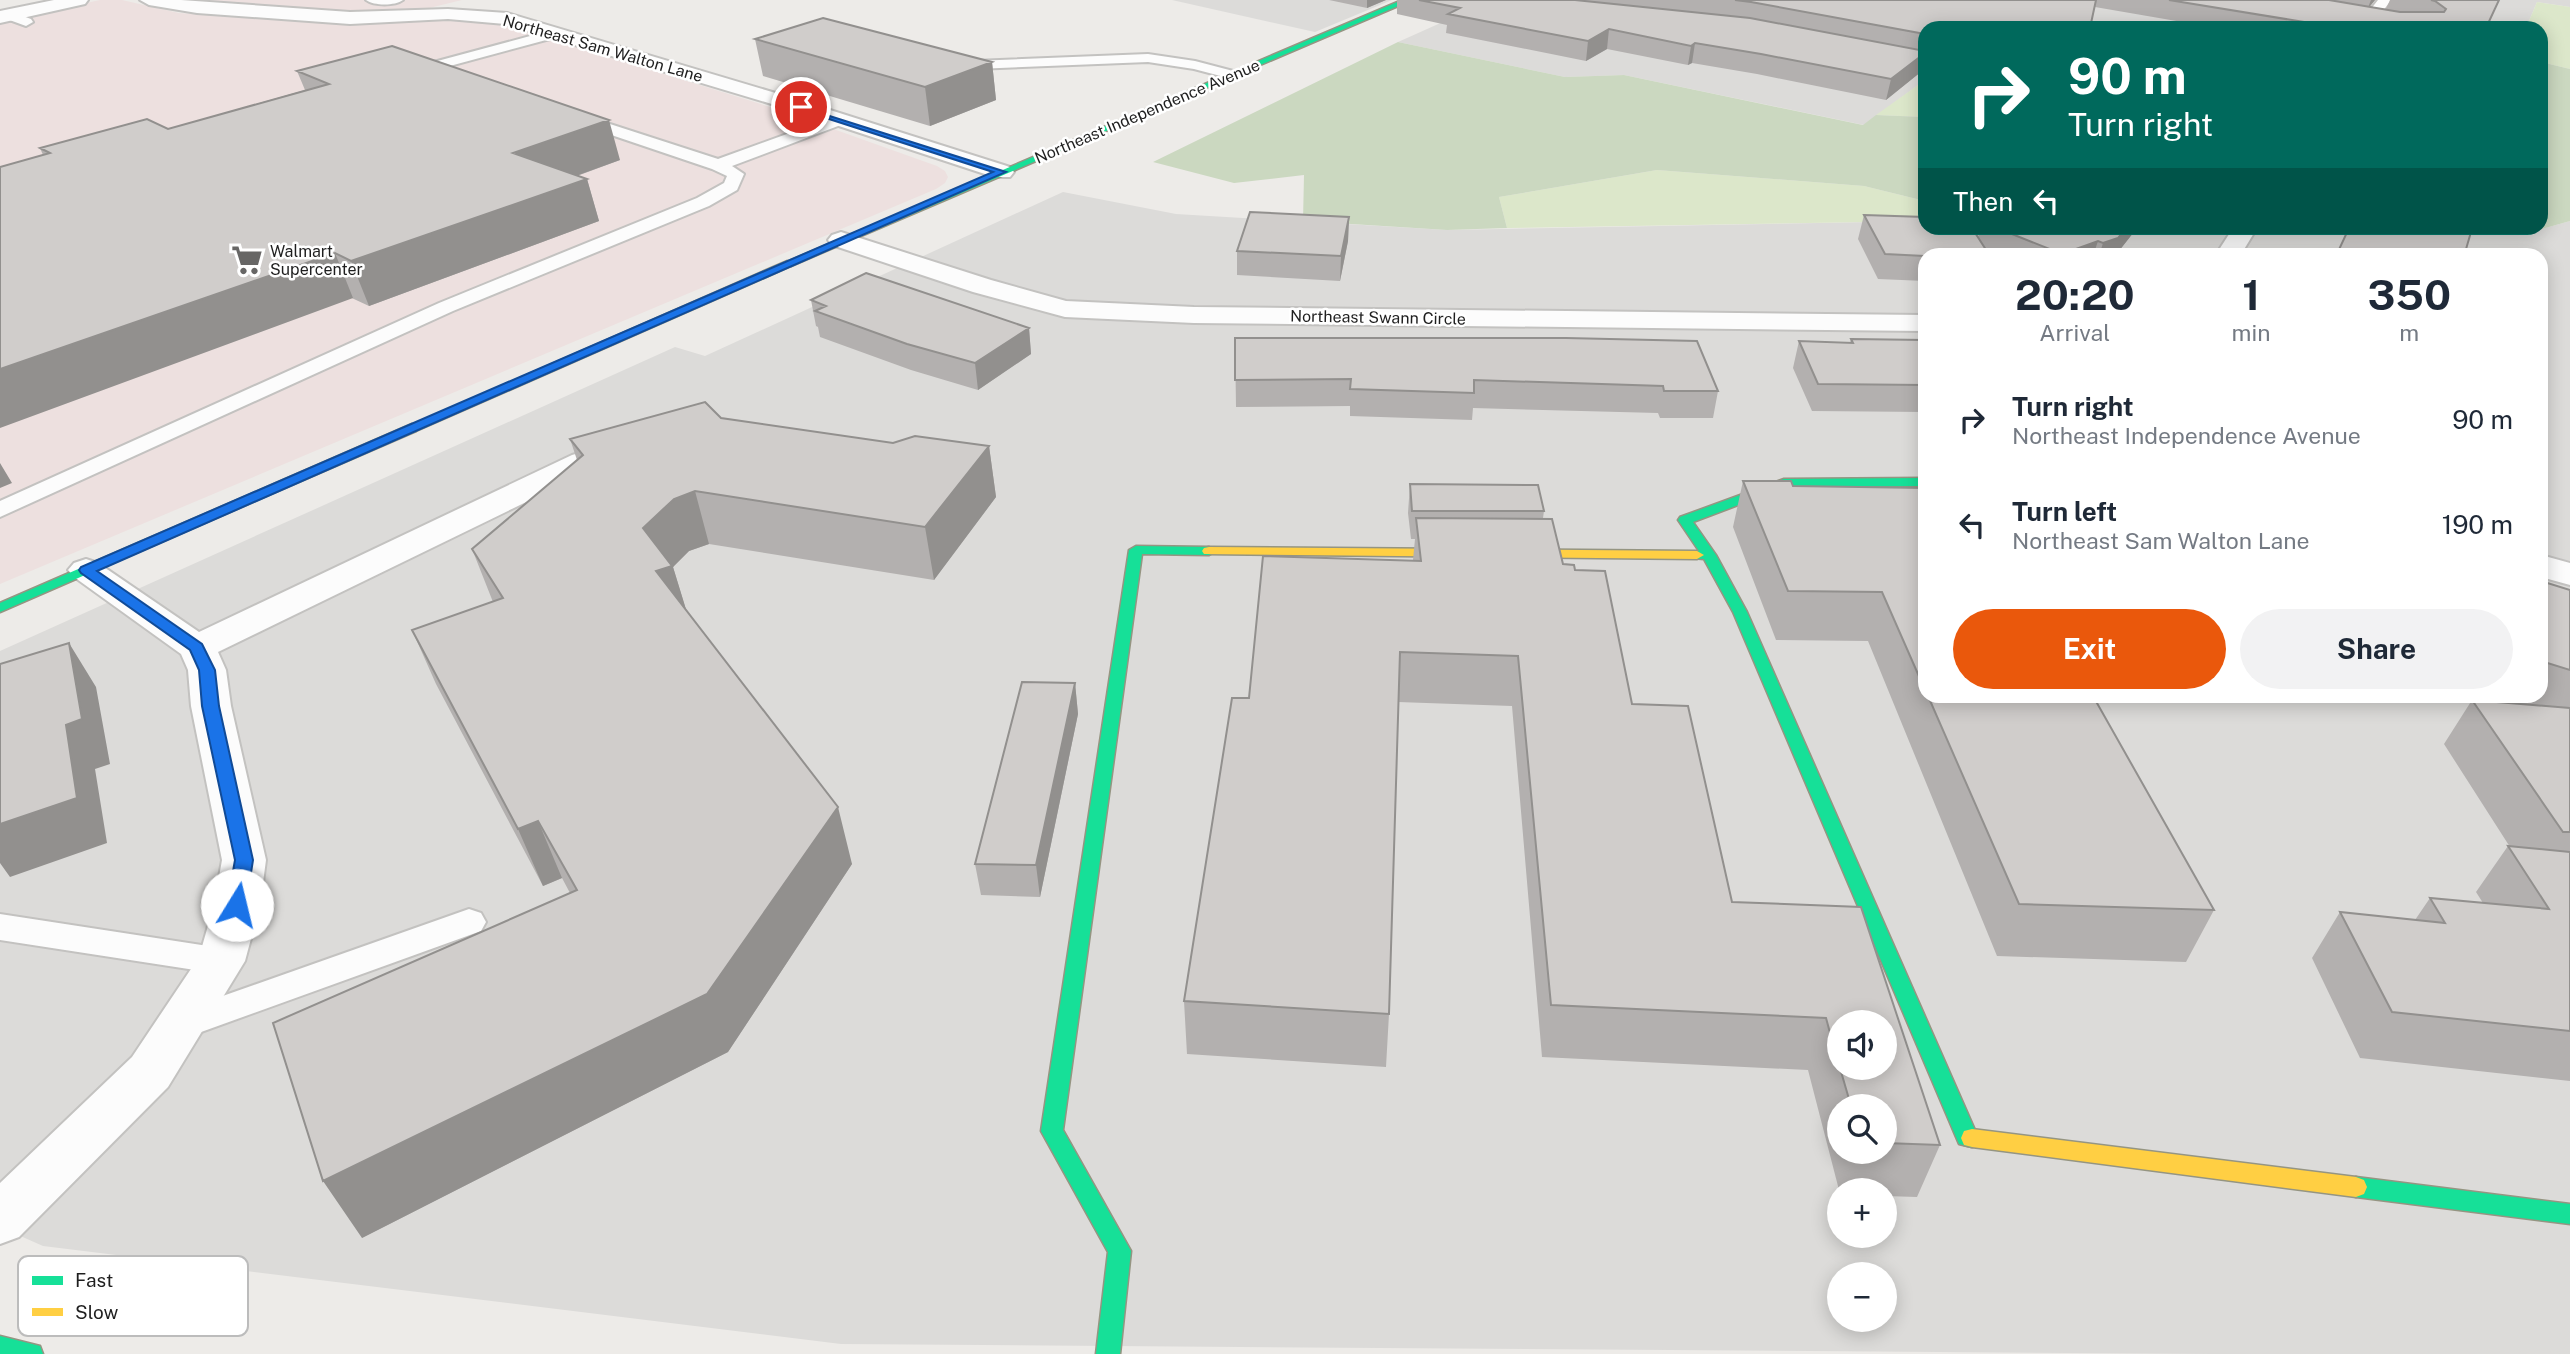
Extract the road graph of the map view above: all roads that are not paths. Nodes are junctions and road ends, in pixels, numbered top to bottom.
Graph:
1 (79, 0) edge
2 (149, 0) edge
3 (372, 0) edge
4 (397, 0) edge
5 (1408, 0) edge
6 (2385, 0) edge
7 (12, 18) edge
8 (2364, 18) joint
9 (2381, 21) edge
10 (556, 33) junction
11 (975, 65) edge
12 (427, 69) junction
13 (1232, 75) junction
14 (394, 78) edge
15 (456, 78) edge
16 (561, 113) edge
17 (840, 120) junction
18 (718, 164) junction
19 (1002, 172) junction
20 (841, 240) junction
21 (1918, 323) edge
22 (583, 462) edge
23 (1918, 482) edge
24 (0, 510) edge
25 (1709, 555) junction
26 (2548, 568) edge
27 (86, 570) junction
28 (2570, 574) edge
29 (0, 608) edge
30 (197, 648) junction
31 (469, 922) dead end
32 (0, 928) edge
33 (221, 961) junction
34 (179, 1026) junction
35 (2570, 1214) edge
36 (0, 1219) edge
37 (0, 1348) edge
38 (31, 1354) edge
39 (1108, 1354) edge

1 - 7 street
2 - 10 street, Northeast Sam Walton Lane
3 - 4 lane
5 - 13 street, Northeast Independence Avenue
6 - 8 lane
8 - 9 street
10 - 12 lane
10 - 17 street, Northeast Sam Walton Lane
11 - 13 lane
12 - 14 lane
12 - 15 lane
13 - 19 street, Northeast Independence Avenue
16 - 18 lane
17 - 18 lane
17 - 19 street, Northeast Sam Walton Lane
18 - 24 lane
19 - 20 street, Northeast Independence Avenue
20 - 21 street, Northeast Swann Circle
20 - 27 street, Northeast Independence Avenue
22 - 30 street
23 - 25 street
25 - 35 street
25 - 39 street
26 - 28 street
27 - 29 street, Northeast Independence Avenue
27 - 30 street
30 - 33 street
31 - 34 lane
32 - 33 lane
33 - 34 street
34 - 36 street
37 - 38 street

